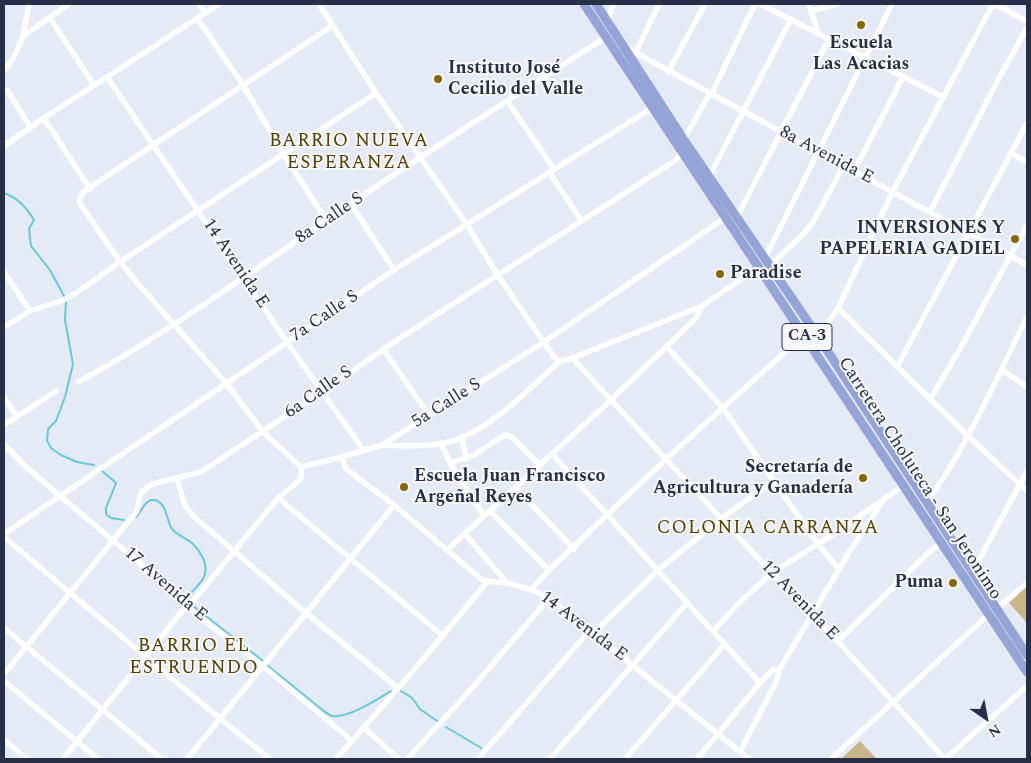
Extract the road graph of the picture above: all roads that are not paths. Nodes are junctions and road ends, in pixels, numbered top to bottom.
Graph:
1 (29, 4) edge
2 (69, 4) edge
3 (199, 4) edge
4 (219, 4) edge
5 (319, 4) edge
6 (584, 4) edge
7 (596, 4) edge
8 (614, 4) edge
9 (659, 4) edge
10 (705, 4) edge
11 (755, 4) edge
12 (760, 4) edge
13 (809, 4) edge
14 (837, 4) edge
15 (892, 4) edge
16 (993, 4) edge
17 (811, 12) junction
18 (205, 13) junction
19 (50, 18) junction
20 (197, 18) junction
21 (791, 19) junction
22 (607, 20) junction
23 (1027, 21) edge
24 (332, 26) junction
25 (1027, 28) edge
26 (818, 33) junction
27 (23, 36) junction
28 (606, 37) junction
29 (829, 39) junction
30 (624, 47) junction
31 (634, 54) junction
32 (866, 57) junction
33 (4, 70) edge
34 (668, 72) junction
35 (107, 77) junction
36 (903, 77) junction
37 (94, 85) junction
38 (243, 85) junction
39 (8, 90) dead end
40 (376, 93) junction
41 (711, 94) junction
42 (943, 97) junction
43 (508, 102) junction
44 (652, 108) junction
45 (743, 112) junction
46 (44, 118) junction
47 (1027, 123) edge
48 (30, 127) junction
49 (781, 132) junction
50 (684, 140) junction
51 (154, 145) junction
52 (4, 146) edge
53 (681, 150) junction
54 (817, 152) junction
55 (1012, 153) junction
56 (284, 155) junction
57 (420, 158) junction
58 (1027, 162) edge
59 (844, 165) junction
60 (551, 170) junction
61 (854, 171) junction
62 (710, 177) junction
63 (90, 188) junction
64 (894, 191) junction
65 (351, 204) junction
66 (199, 210) junction
67 (930, 212) junction
68 (726, 217) junction
69 (737, 218) junction
70 (326, 220) junction
71 (581, 220) junction
72 (467, 225) junction
73 (1027, 225) edge
74 (969, 233) junction
75 (1010, 256) junction
76 (120, 262) junction
77 (765, 264) junction
78 (1027, 265) edge
79 (394, 270) junction
80 (4, 272) edge
81 (498, 274) junction
82 (244, 278) junction
83 (702, 306) junction
84 (838, 308) junction
85 (30, 312) junction
86 (1027, 317) edge
87 (174, 324) junction
88 (1026, 324) edge
89 (4, 328) edge
90 (817, 336) junction
91 (807, 338) junction
92 (287, 342) junction
93 (544, 342) junction
94 (666, 346) junction
95 (383, 349) junction
96 (572, 358) junction
97 (560, 361) junction
98 (897, 367) junction
99 (1001, 369) junction
100 (78, 382) dead end
101 (226, 383) junction
102 (1027, 387) edge
103 (56, 391) dead end
104 (322, 392) junction
105 (4, 396) edge
106 (931, 398) junction
107 (611, 400) junction
108 (723, 408) junction
109 (430, 415) junction
110 (17, 417) junction
111 (4, 426) edge
112 (263, 432) junction
113 (968, 436) junction
114 (462, 437) junction
115 (441, 443) junction
116 (4, 444) edge
117 (382, 444) junction
118 (364, 451) junction
119 (552, 454) junction
120 (342, 457) junction
121 (667, 458) junction
122 (466, 459) junction
123 (450, 463) junction
124 (540, 465) junction
125 (301, 468) junction
126 (1027, 471) edge
127 (177, 478) junction
128 (773, 481) junction
129 (1020, 484) junction
130 (904, 485) junction
131 (516, 488) junction
132 (1027, 491) edge
133 (60, 496) junction
134 (278, 498) junction
135 (884, 499) junction
136 (926, 502) junction
137 (394, 505) junction
138 (490, 511) junction
139 (608, 515) junction
140 (484, 516) junction
141 (722, 518) junction
142 (465, 534) junction
143 (4, 536) edge
144 (114, 540) junction
145 (942, 542) junction
146 (817, 543) junction
147 (448, 549) junction
148 (574, 549) junction
149 (234, 551) junction
150 (349, 558) junction
151 (840, 569) junction
152 (550, 570) junction
153 (658, 570) junction
154 (966, 571) junction
155 (772, 573) junction
156 (487, 582) junction
157 (507, 583) junction
158 (1027, 583) edge
159 (531, 590) junction
160 (70, 592) junction
161 (549, 598) junction
162 (193, 601) dead end
163 (687, 603) junction
164 (186, 606) junction
165 (306, 612) junction
166 (993, 612) junction
167 (814, 614) junction
168 (4, 628) edge
169 (713, 631) junction
170 (592, 632) junction
171 (442, 635) junction
172 (838, 641) junction
173 (725, 644) junction
174 (26, 646) junction
175 (1027, 655) edge
176 (146, 658) junction
177 (632, 664) junction
178 (263, 666) junction
179 (779, 670) junction
180 (1027, 672) edge
181 (4, 674) edge
182 (4, 681) edge
183 (760, 683) junction
184 (1027, 686) edge
185 (398, 688) junction
186 (676, 700) junction
187 (894, 702) junction
188 (103, 711) junction
189 (220, 719) junction
190 (364, 728) junction
191 (718, 735) junction
192 (4, 740) edge
193 (352, 741) junction
194 (78, 742) junction
195 (740, 752) junction
196 (27, 759) edge
197 (63, 759) edge
198 (98, 759) edge
199 (162, 759) edge
200 (187, 759) edge
201 (270, 759) edge
202 (336, 759) edge
203 (400, 759) edge
204 (407, 759) edge
205 (478, 759) edge
206 (550, 759) edge
207 (625, 759) edge
208 (697, 759) edge
209 (749, 759) edge
210 (831, 759) edge
211 (945, 759) edge

1 - 27 street
2 - 19 street
3 - 18 street
4 - 18 street
5 - 24 street
6 - 28 highway, Carretera Choluteca - San Jeronimo / CA-3
7 - 22 highway, Carretera Choluteca - San Jeronimo / CA-3
8 - 22 street
9 - 31 street
10 - 34 street
11 - 41 street, 6a Calle S
12 - 21 street
13 - 17 street
14 - 17 street
15 - 32 street
16 - 23 street
16 - 42 street
17 - 26 street
18 - 20 street
19 - 27 street
19 - 37 street
20 - 35 street
20 - 38 street
21 - 26 street
21 - 45 street
22 - 30 highway, Carretera Choluteca - San Jeronimo / CA-3
24 - 38 street
24 - 40 street
25 - 67 street
26 - 29 street
27 - 33 street
28 - 43 street, 8a Calle S
28 - 44 highway, Carretera Choluteca - San Jeronimo / CA-3
29 - 32 street
29 - 49 street
30 - 31 street, 8a Avenida E
30 - 50 highway, Carretera Choluteca - San Jeronimo / CA-3
31 - 34 street, 8a Avenida E
32 - 36 street
32 - 54 street
34 - 41 street, 8a Avenida E
35 - 37 street
35 - 51 street, 14 Avenida E
36 - 42 street
36 - 61 street
37 - 46 street
38 - 51 street
38 - 56 street
39 - 48 street
40 - 56 street
40 - 57 street
41 - 45 street, 8a Avenida E
41 - 50 street, 6a Calle S
42 - 64 street
43 - 57 street, 8a Calle S
43 - 60 street
44 - 53 highway, Carretera Choluteca - San Jeronimo / CA-3
44 - 60 street, 7a Calle S
45 - 49 street, 8a Avenida E
45 - 62 street
46 - 48 street
46 - 63 street
47 - 55 street
48 - 52 street
49 - 54 street, 8a Avenida E
49 - 69 street
50 - 53 street, 6a Calle S
50 - 62 highway, Carretera Choluteca - San Jeronimo / CA-3
51 - 63 street
51 - 66 street, 14 Avenida E
53 - 68 highway, Carretera Choluteca - San Jeronimo / CA-3
53 - 71 street, 6a Calle S
54 - 59 street, 8a Avenida E
54 - 77 street
55 - 58 street
55 - 74 street
56 - 66 street
56 - 70 street
57 - 65 street, 8a Calle S
57 - 72 street
59 - 61 street, 8a Avenida E
59 - 77 street
60 - 71 street
60 - 72 street, 7a Calle S
61 - 64 street, 8a Avenida E
62 - 69 highway, Carretera Choluteca - San Jeronimo / CA-3
63 - 76 street
64 - 67 street, 8a Avenida E
64 - 84 street
65 - 70 street, 8a Calle S
65 - 79 street
66 - 76 street
66 - 82 street, 14 Avenida E
67 - 74 street, 8a Avenida E
68 - 77 highway, Carretera Choluteca - San Jeronimo / CA-3
68 - 93 street, 5a Calle S
69 - 77 highway, Carretera Choluteca - San Jeronimo / CA-3
70 - 82 street, 8a Calle S
71 - 81 street, 6a Calle S
72 - 79 street, 7a Calle S
72 - 81 street
73 - 75 street
74 - 75 street, 8a Avenida E
74 - 98 street
75 - 78 street, 8a Avenida E
75 - 106 street
76 - 85 street
76 - 87 street
77 - 83 street
77 - 90 highway, Carretera Choluteca - San Jeronimo / CA-3
77 - 91 highway, Carretera Choluteca - San Jeronimo / CA-3
79 - 92 street, 7a Calle S
80 - 85 street
81 - 93 street
81 - 95 street, 6a Calle S
82 - 87 street, 8a Calle S
82 - 92 street, 14 Avenida E
83 - 94 street
83 - 96 street
84 - 90 street
84 - 98 street
85 - 89 street
86 - 88 street
87 - 100 street, 8a Calle S
87 - 101 street
88 - 99 street
90 - 91 street
90 - 136 highway, Carretera Choluteca - San Jeronimo / CA-3
91 - 108 street
91 - 130 highway, Carretera Choluteca - San Jeronimo / CA-3
92 - 101 street, 7a Calle S
92 - 104 street, 14 Avenida E
93 - 97 street
93 - 109 street, 5a Calle S
94 - 107 street
94 - 108 street
95 - 104 street, 6a Calle S
95 - 109 street
96 - 97 street
96 - 107 street, 12 Avenida E
97 - 114 street
98 - 106 street
99 - 102 street
99 - 113 street
101 - 112 street
101 - 133 street, 7a Calle S
103 - 110 street
104 - 112 street, 6a Calle S
104 - 118 street, 14 Avenida E
105 - 110 street
106 - 113 street
107 - 119 street
107 - 121 street, 12 Avenida E
108 - 121 street
108 - 128 street
109 - 117 street, 5a Calle S
110 - 111 street
112 - 125 street
112 - 127 street, 6a Calle S
113 - 129 street
113 - 136 street
114 - 115 street
114 - 122 street
115 - 117 street
115 - 123 street
116 - 133 street, 17 Avenida E
117 - 118 street, 5a Calle S
118 - 120 street, 5a Calle S
119 - 124 street
119 - 139 street
120 - 125 street, 5a Calle S
120 - 137 street
121 - 139 street
121 - 141 street, 12 Avenida E
122 - 123 street
122 - 124 street
123 - 140 street
124 - 131 street
125 - 134 street
126 - 129 street
127 - 144 street, 6a Calle S
127 - 149 street
128 - 141 street
128 - 146 street
129 - 132 street
129 - 154 street
130 - 135 street
130 - 145 highway, Carretera Choluteca - San Jeronimo / CA-3
131 - 138 street
131 - 148 street
133 - 143 street, 7a Calle S
133 - 144 street, 17 Avenida E
134 - 149 street
134 - 150 street
135 - 146 street
135 - 151 street
136 - 154 highway, Carretera Choluteca - San Jeronimo / CA-3
137 - 147 street
137 - 150 street
138 - 140 street
138 - 152 street
139 - 148 street
139 - 153 street
140 - 142 street
141 - 153 street
141 - 155 street, 12 Avenida E
142 - 147 street
142 - 157 street
143 - 160 street
144 - 160 street, 6a Calle S
144 - 164 street, 17 Avenida E
145 - 154 highway, Carretera Choluteca - San Jeronimo / CA-3
145 - 172 street
146 - 151 street
146 - 155 street
147 - 156 street
148 - 152 street
149 - 162 street
149 - 165 street
150 - 165 street
150 - 171 street
151 - 167 street
152 - 159 street
153 - 163 street
153 - 170 street
154 - 166 highway, Carretera Choluteca - San Jeronimo / CA-3
155 - 167 street, 12 Avenida E
155 - 169 street
156 - 157 street, 14 Avenida E
156 - 171 street
157 - 159 street, 14 Avenida E
158 - 166 street
159 - 161 street, 14 Avenida E
160 - 174 street, 6a Calle S
160 - 176 street
161 - 170 street, 14 Avenida E
161 - 204 street
163 - 169 street
163 - 177 street
164 - 176 street
164 - 178 street, 17 Avenida E
165 - 178 street
165 - 185 street
166 - 175 highway, Carretera Choluteca - San Jeronimo / CA-3
166 - 180 highway, Carretera Choluteca - San Jeronimo / CA-3
166 - 187 street
167 - 172 street, 12 Avenida E
167 - 179 street
168 - 174 street
169 - 173 street
170 - 177 street, 14 Avenida E
170 - 205 street
171 - 185 street
172 - 187 street, 12 Avenida E
173 - 183 street
173 - 186 street
174 - 181 street, 6a Calle S
174 - 188 street
176 - 188 street
176 - 189 street
177 - 186 street, 14 Avenida E
177 - 206 street
178 - 189 street
178 - 193 street, 17 Avenida E
179 - 183 street
179 - 195 street
182 - 194 street
183 - 191 street
184 - 211 street
185 - 190 street
186 - 191 street, 14 Avenida E
186 - 207 street
187 - 210 street
187 - 211 street, 12 Avenida E
188 - 194 street
188 - 199 street
189 - 200 street
189 - 201 street
190 - 193 street
190 - 203 street
191 - 195 street, 14 Avenida E
191 - 208 street
192 - 196 street
193 - 202 street
194 - 197 street
194 - 198 street
195 - 209 street, 14 Avenida E

